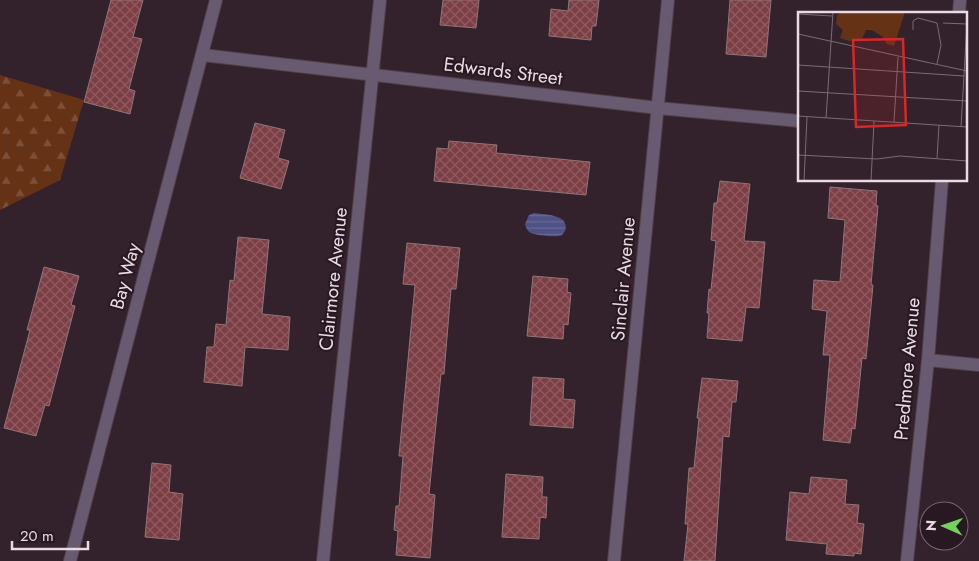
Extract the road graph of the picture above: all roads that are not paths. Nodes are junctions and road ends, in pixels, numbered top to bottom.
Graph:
1 (216, 0) edge
2 (380, 0) edge
3 (668, 0) edge
4 (203, 55) junction
5 (372, 74) junction
6 (658, 108) junction
7 (798, 121) edge
8 (942, 181) edge
9 (928, 360) junction
10 (979, 365) edge
11 (70, 561) edge
12 (323, 561) edge
13 (614, 561) edge
14 (907, 561) edge

1 - 4 street, Bay Way
2 - 5 street, Clairmore Avenue
3 - 6 street, Sinclair Avenue
4 - 5 street, Edwards Street
4 - 11 street, Bay Way
5 - 6 street, Edwards Street
5 - 12 street, Clairmore Avenue
6 - 7 street, Edwards Street
6 - 13 street, Sinclair Avenue
8 - 9 street, Predmore Avenue
9 - 10 street
9 - 14 street, Predmore Avenue

